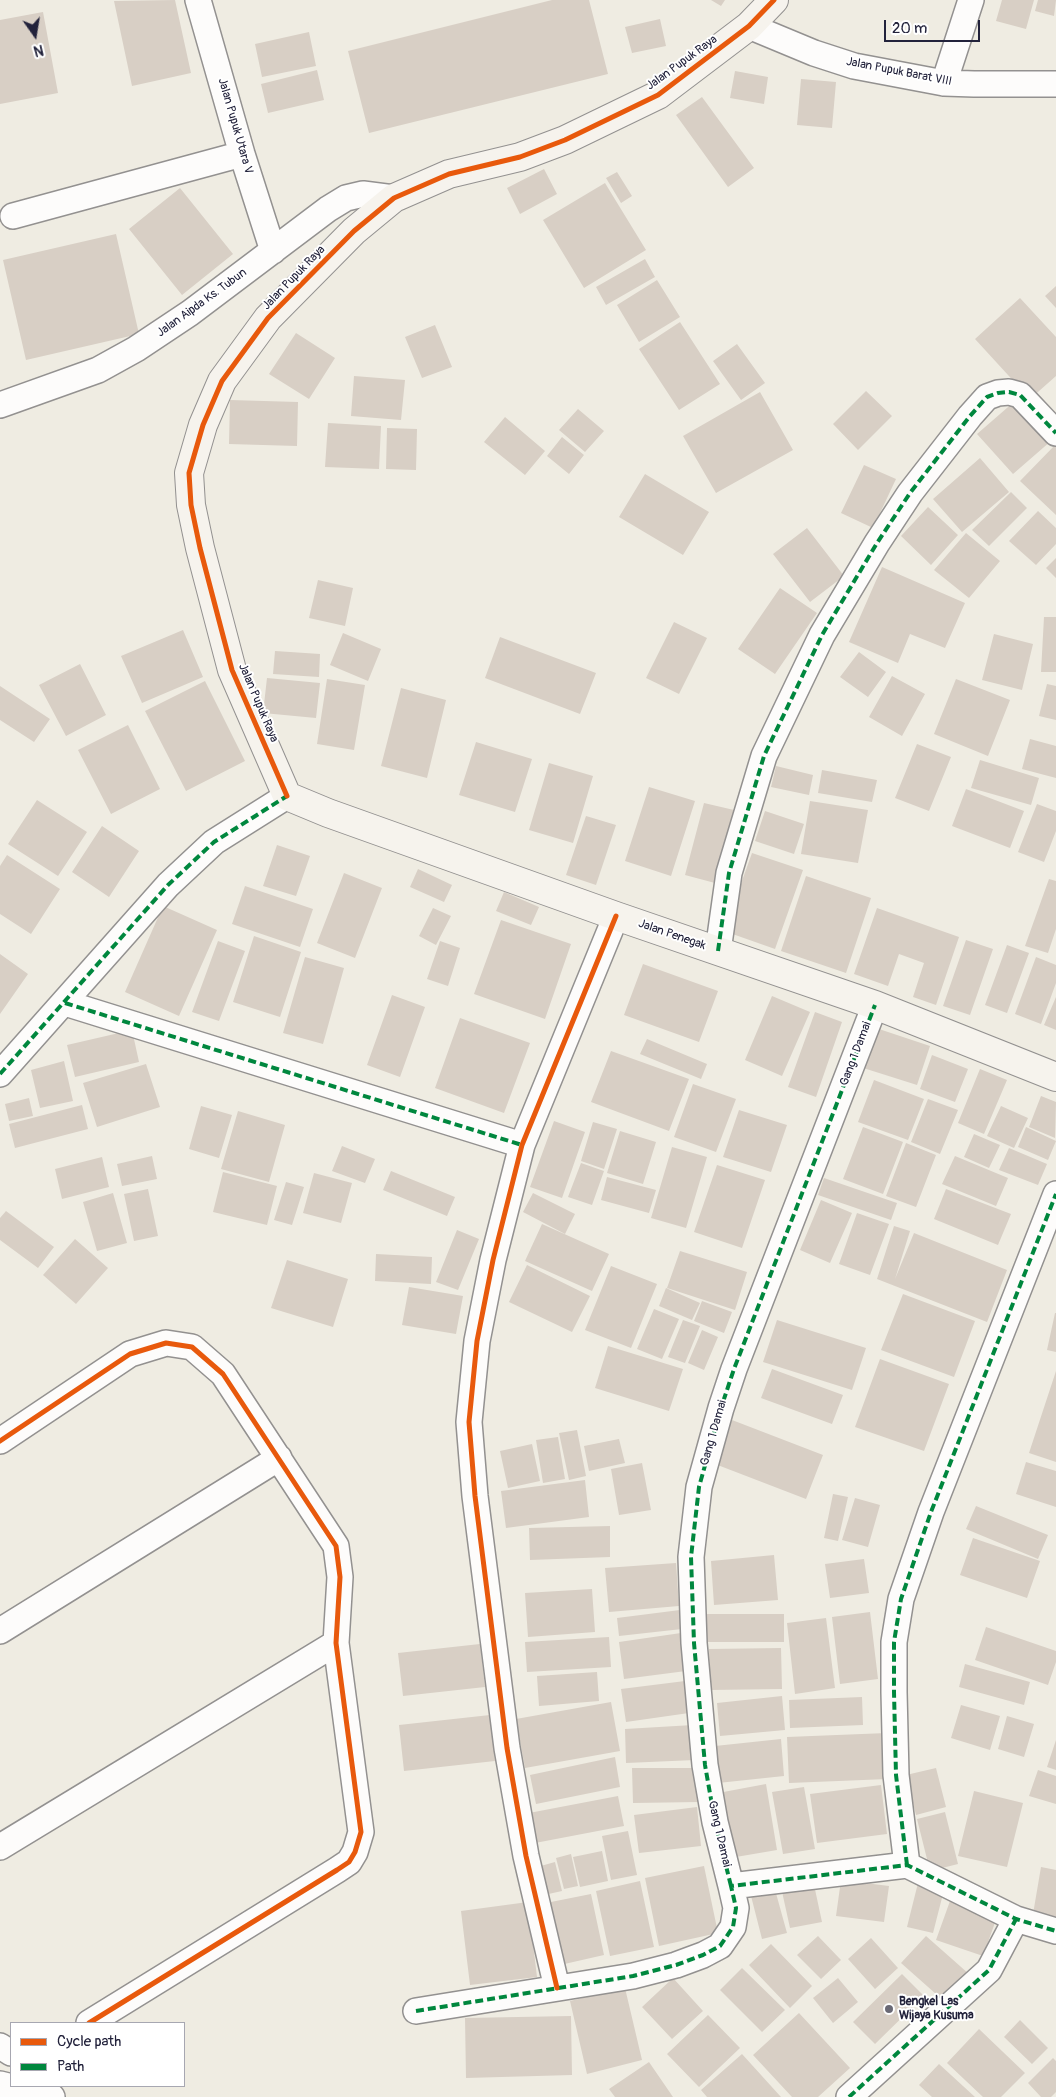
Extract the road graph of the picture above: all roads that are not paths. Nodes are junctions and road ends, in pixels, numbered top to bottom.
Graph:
1 (198, 0) edge
2 (774, 0) edge
3 (971, 0) edge
4 (749, 26) junction
5 (944, 82) junction
6 (1056, 84) edge
7 (242, 154) junction
8 (394, 198) junction
9 (13, 216) dead end
10 (273, 250) junction
11 (0, 405) edge
12 (1056, 433) edge
13 (287, 796) junction
14 (616, 916) junction
15 (718, 951) junction
16 (65, 1002) junction
17 (876, 1005) junction
18 (0, 1074) edge
19 (1056, 1077) edge
20 (522, 1145) junction
21 (1056, 1194) edge
22 (0, 1441) edge
23 (279, 1458) junction
24 (0, 1632) edge
25 (336, 1643) junction
26 (0, 1847) edge
27 (907, 1865) junction
28 (731, 1886) junction
29 (1016, 1919) junction
30 (1056, 1931) edge
31 (557, 1988) junction
32 (416, 2011) dead end
33 (91, 2022) edge
34 (12, 2087) edge
35 (52, 2097) edge
36 (850, 2097) edge

1 - 7 street, Jalan Pupuk Utara V
2 - 4 street, Jalan Pupuk Raya
3 - 5 street
4 - 5 street, Jalan Pupuk Barat VIII
4 - 8 street, Jalan Pupuk Raya
5 - 6 street, Jalan Pupuk Barat VIII
7 - 9 street
7 - 10 street, Jalan Pupuk Utara V
8 - 10 street, Jalan Aipda Ks. Tubun
8 - 13 street, Jalan Pupuk Raya
10 - 11 street, Jalan Aipda Ks. Tubun
12 - 15 street
13 - 14 street, Jalan Penegak
13 - 16 street
14 - 15 street, Jalan Penegak
14 - 20 street
15 - 17 street, Jalan Penegak
16 - 18 street
16 - 20 street
17 - 19 street, Jalan Penegak
17 - 28 street, Gang 1 Damai
20 - 31 street
21 - 27 street
22 - 23 street
23 - 24 street
23 - 25 street
25 - 26 street
25 - 33 street
27 - 28 street
27 - 29 street
28 - 31 street, Gang 1 Damai
29 - 30 street
29 - 36 street
31 - 32 street, Gang 1 Damai
34 - 35 street

